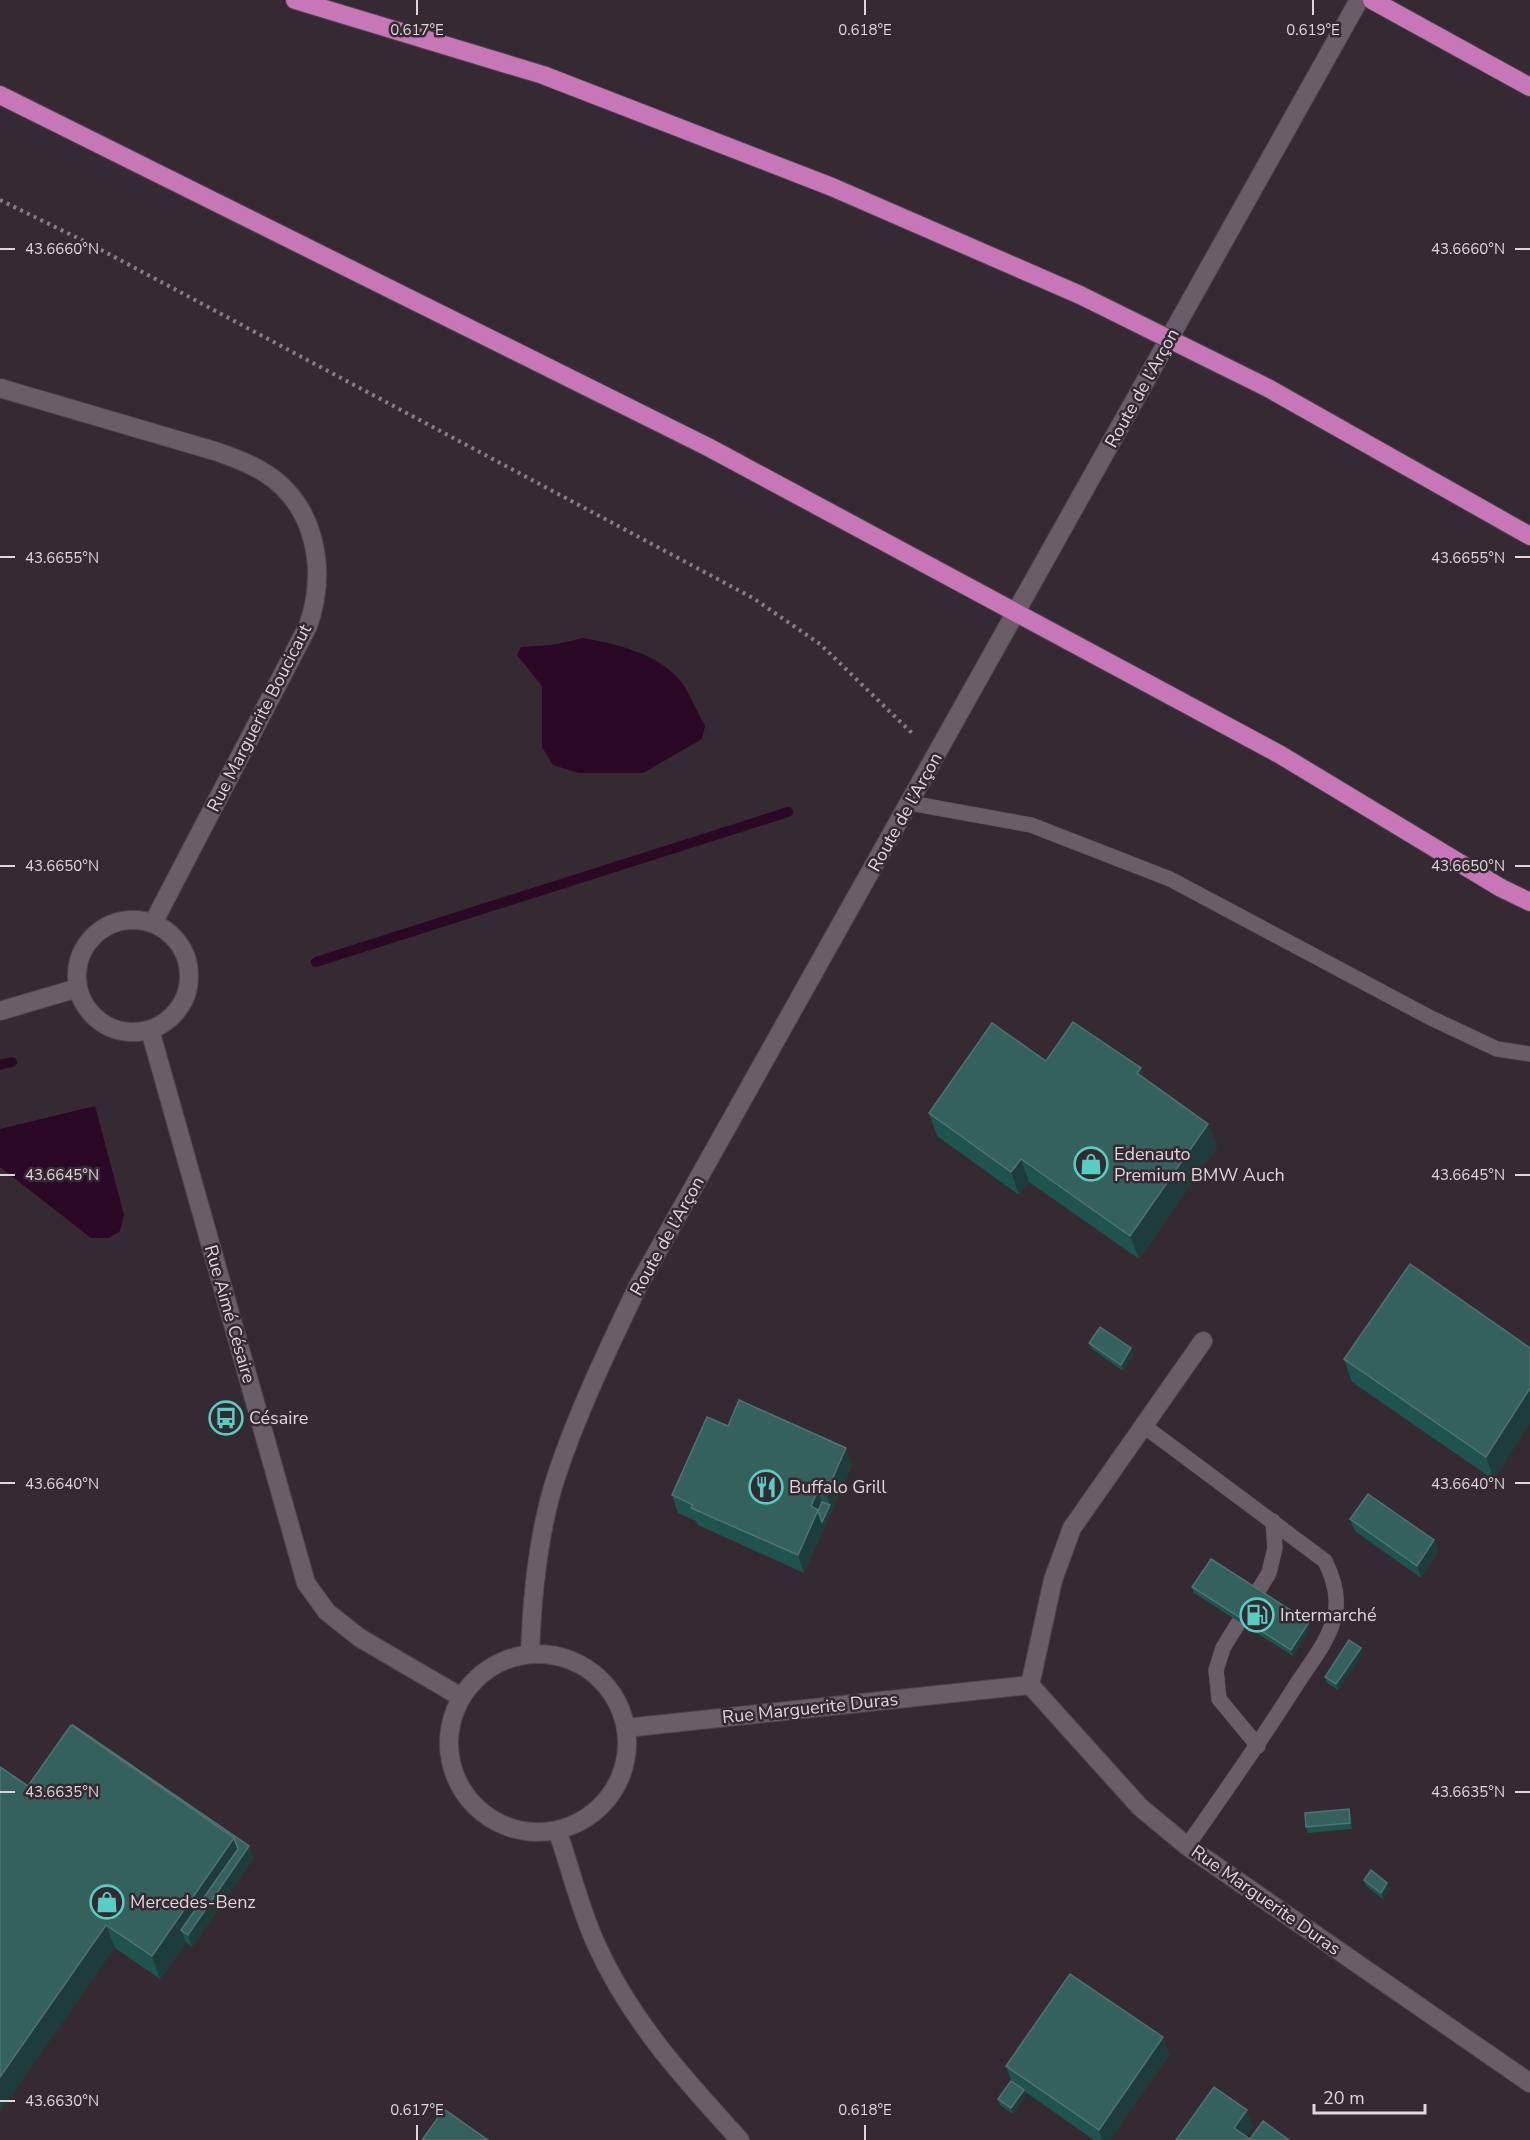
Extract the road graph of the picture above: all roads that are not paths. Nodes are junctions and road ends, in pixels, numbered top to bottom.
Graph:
1 (296, 0) edge
2 (1359, 0) edge
3 (1372, 0) edge
4 (1530, 87) edge
5 (0, 95) edge
6 (0, 388) edge
7 (1530, 536) edge
8 (1016, 614) junction
9 (910, 803) junction
10 (1530, 902) edge
11 (153, 923) junction
12 (78, 988) junction
13 (0, 1011) edge
14 (150, 1030) junction
15 (1530, 1054) edge
16 (1203, 1341) dead end
17 (1144, 1426) junction
18 (1273, 1521) junction
19 (530, 1654) junction
20 (1030, 1685) junction
21 (461, 1697) junction
22 (626, 1728) junction
23 (1258, 1746) junction
24 (557, 1830) junction
25 (1187, 1846) junction
26 (1530, 2083) edge
27 (740, 2140) edge

1 - 7 highway, bridge
2 - 8 street, Route de l’Arçon
3 - 4 highway
5 - 8 highway
6 - 11 street, Rue Marguerite Boucicaut
8 - 9 street, Route de l’Arçon
8 - 10 highway
9 - 15 lane
9 - 19 street, Route de l’Arçon
11 - 12 street
11 - 14 street
12 - 13 street
12 - 14 street
14 - 21 street, Rue Aimé Césaire
16 - 17 street
17 - 18 lane
17 - 20 street
18 - 23 lane
18 - 23 lane
19 - 21 street
19 - 22 street
20 - 22 street, Rue Marguerite Duras
20 - 25 street, Rue Marguerite Duras
21 - 24 street
22 - 24 street
23 - 25 lane
24 - 27 street
25 - 26 street, Rue Marguerite Duras

